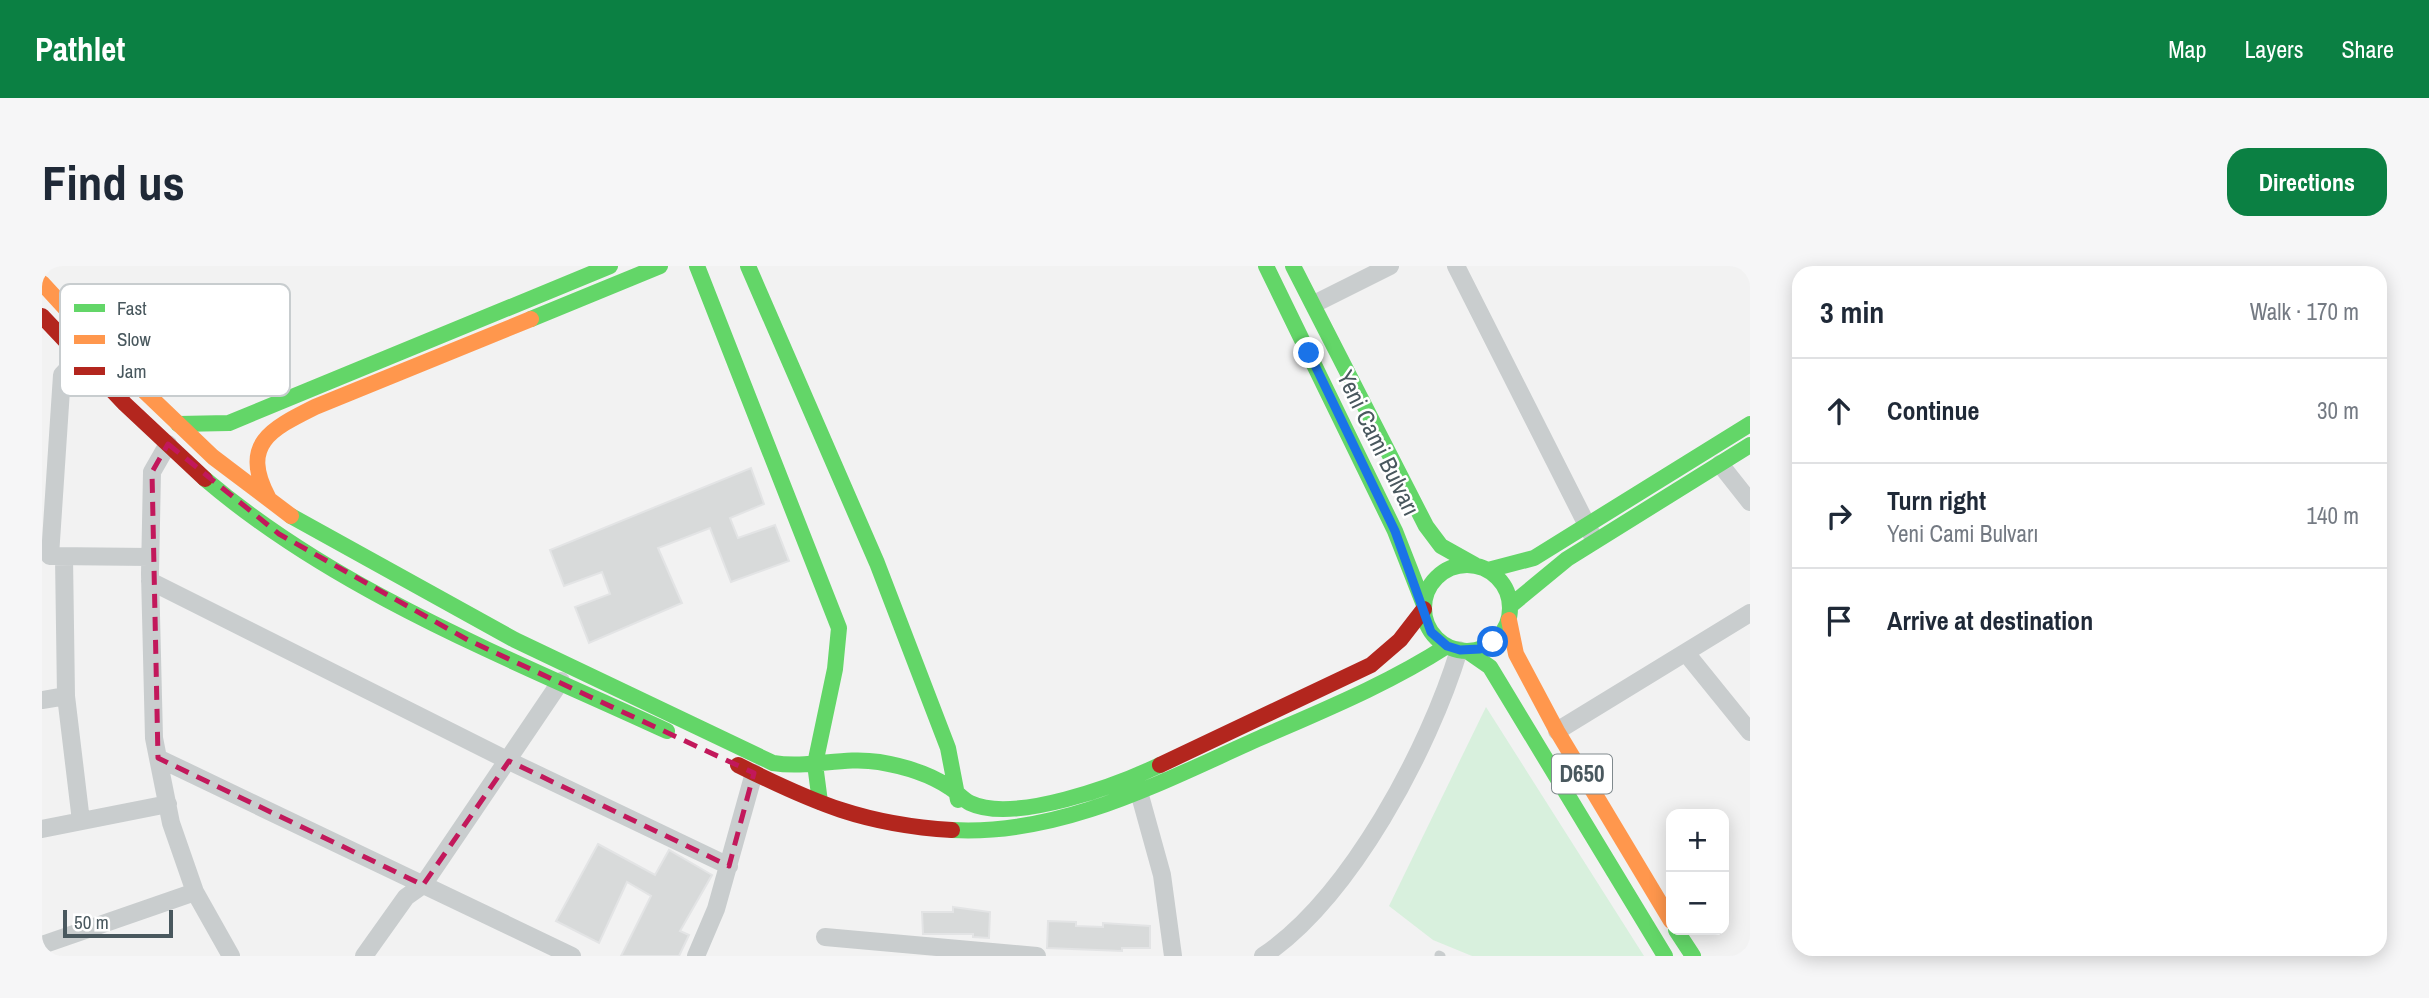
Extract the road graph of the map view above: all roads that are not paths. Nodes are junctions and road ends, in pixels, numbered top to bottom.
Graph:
1 (610, 266) edge
2 (660, 266) edge
3 (697, 266) edge
4 (748, 266) edge
5 (1266, 266) edge
6 (1293, 266) edge
7 (1390, 266) edge
8 (1456, 266) edge
9 (42, 283) edge
10 (60, 303) edge
11 (1314, 304) junction
12 (42, 316) edge
13 (60, 336) edge
14 (61, 396) edge
15 (118, 396) edge
16 (149, 396) edge
17 (178, 424) junction
18 (1750, 424) edge
19 (168, 444) junction
20 (1750, 445) edge
21 (1720, 464) junction
22 (1750, 502) edge
23 (272, 504) junction
24 (1586, 525) junction
25 (1596, 541) junction
26 (52, 556) edge
27 (150, 556) junction
28 (1481, 567) junction
29 (150, 581) junction
30 (1424, 607) junction
31 (1509, 613) junction
32 (1750, 613) edge
33 (1458, 649) junction
34 (1686, 653) junction
35 (561, 681) junction
36 (66, 696) junction
37 (42, 700) edge
38 (1557, 731) junction
39 (1750, 732) edge
40 (682, 738) dead end
41 (718, 756) dead end
42 (158, 758) junction
43 (509, 761) junction
44 (815, 764) junction
45 (754, 773) junction
46 (1139, 792) junction
47 (958, 793) junction
48 (820, 802) junction
49 (168, 804) junction
50 (80, 821) junction
51 (42, 829) edge
52 (949, 831) junction
53 (729, 866) junction
54 (423, 885) junction
55 (195, 892) junction
56 (1666, 914) edge
57 (1679, 935) edge
58 (825, 937) dead end
59 (42, 945) edge
60 (231, 956) edge
61 (364, 956) edge
62 (572, 956) edge
63 (696, 956) edge
64 (1037, 956) edge
65 (1173, 956) edge
66 (1263, 956) edge
67 (1665, 956) edge
68 (1693, 956) edge

1 - 17 street
2 - 23 street
3 - 44 street
4 - 47 street
5 - 30 street, Yeni Cami Bulvarı
6 - 11 street, Yeni Cami Bulvarı
7 - 11 street
8 - 24 street
9 - 10 street
11 - 28 street, Yeni Cami Bulvarı
12 - 13 street
14 - 26 street
15 - 19 street
16 - 17 street
17 - 23 street
18 - 24 street
19 - 27 street
19 - 35 street
20 - 21 street
21 - 22 street
21 - 25 street
23 - 44 street
24 - 25 street
24 - 28 street
25 - 31 street
26 - 27 street
26 - 36 street
27 - 29 street
28 - 30 street
28 - 31 street
29 - 42 street
29 - 43 street
30 - 33 street
30 - 47 street
31 - 33 street
31 - 38 street, D650
32 - 34 street
33 - 46 street
33 - 66 street
33 - 67 street
34 - 38 street
34 - 39 street
35 - 40 street
35 - 43 street
36 - 37 street
36 - 50 street
38 - 56 street, D650
41 - 45 street
42 - 49 street
42 - 54 street
43 - 53 street
43 - 54 street
44 - 47 street
44 - 48 street
45 - 48 street
45 - 53 street
46 - 52 street
46 - 65 street
47 - 52 street
48 - 52 street
49 - 50 street
49 - 55 street
50 - 51 street
53 - 63 street
54 - 61 street
54 - 62 street
55 - 59 street
55 - 60 street
57 - 68 street
58 - 64 street

